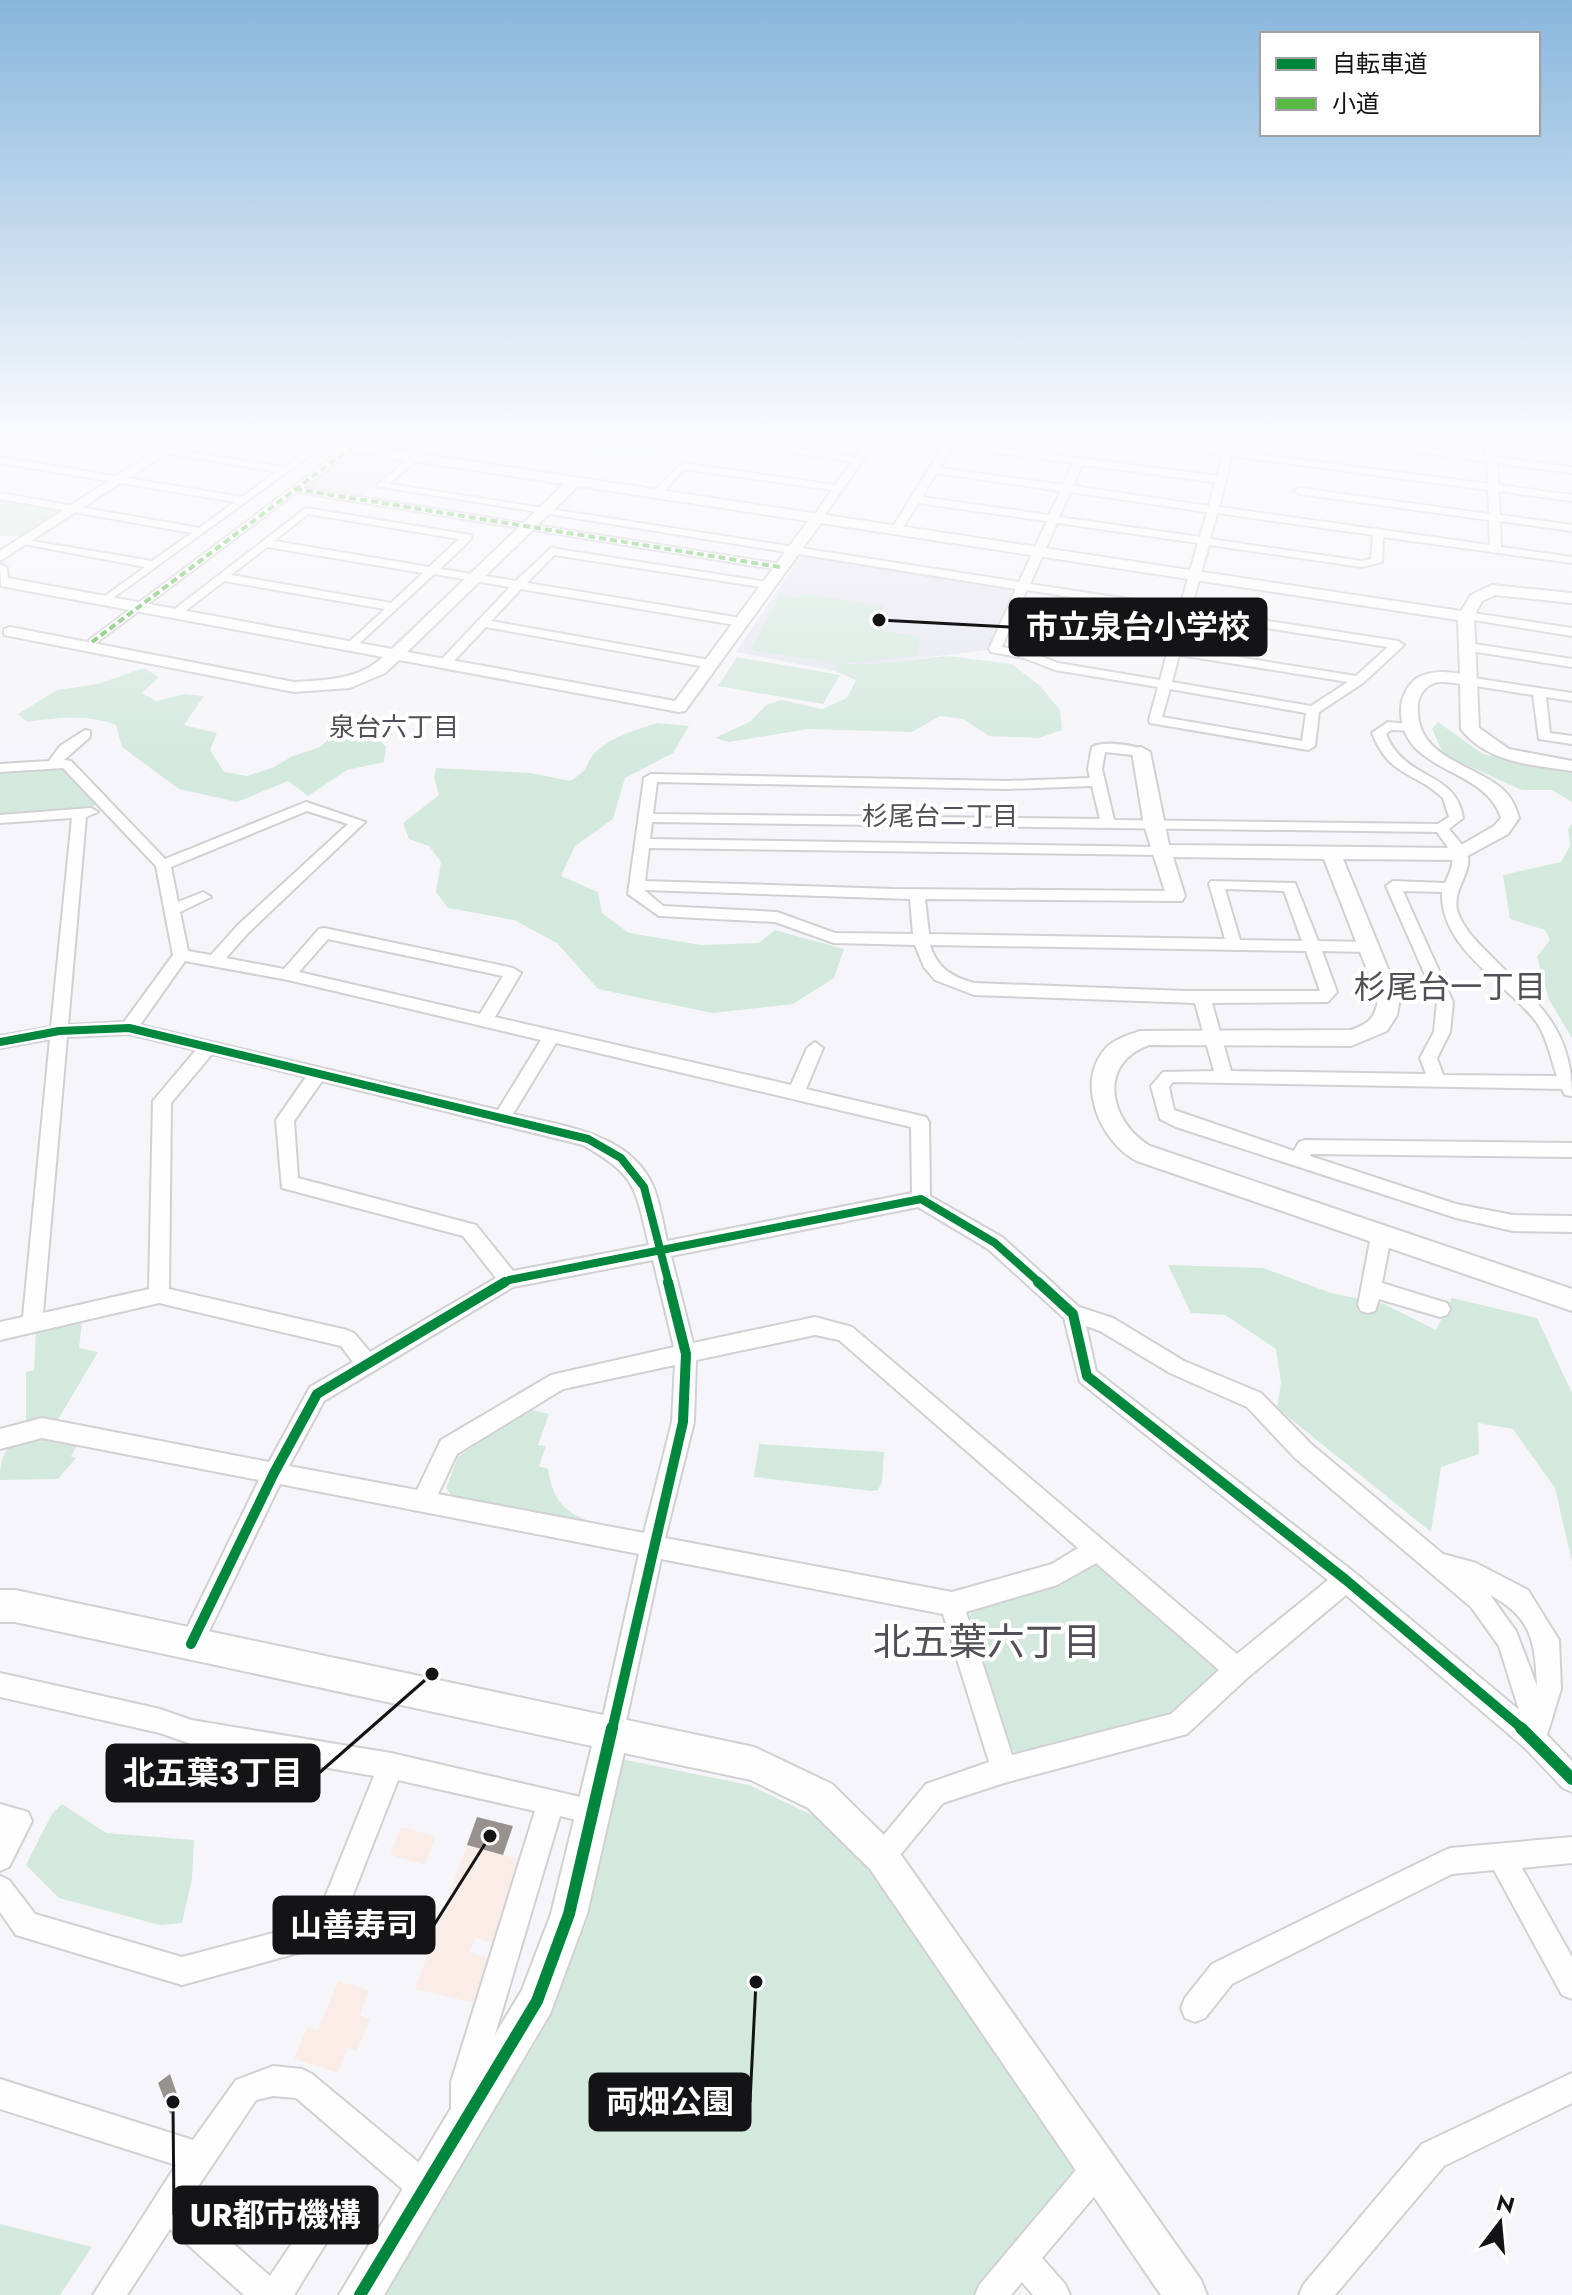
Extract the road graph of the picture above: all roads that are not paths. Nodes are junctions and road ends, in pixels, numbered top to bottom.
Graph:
1 (21, 543) edge
2 (35, 543) edge
3 (184, 543) edge
4 (223, 543) edge
5 (265, 543) joint
6 (461, 543) edge
7 (511, 543) edge
8 (629, 543) edge
9 (743, 543) edge
10 (798, 543) edge
11 (981, 543) edge
12 (1043, 543) edge
13 (1205, 543) edge
14 (1213, 543) edge
15 (1377, 543) edge
16 (1445, 543) edge
17 (1495, 543) edge
18 (1496, 550) junction
19 (792, 551) junction
20 (1039, 552) junction
21 (0, 557) edge
22 (1572, 560) edge
23 (154, 565) junction
24 (780, 567) junction
25 (0, 568) edge
26 (432, 571) junction
27 (1195, 575) junction
28 (222, 577) junction
29 (475, 578) junction
30 (519, 585) junction
31 (767, 585) junction
32 (1023, 586) junction
33 (1572, 598) edge
34 (106, 600) junction
35 (139, 606) junction
36 (394, 607) junction
37 (1186, 611) junction
38 (176, 613) junction
39 (1466, 616) junction
40 (741, 622) junction
41 (483, 623) junction
42 (1007, 624) junction
43 (3, 631) edge
44 (1572, 632) edge
45 (92, 642) dead end
46 (351, 647) junction
47 (1468, 647) junction
48 (1174, 652) junction
49 (398, 654) junction
50 (445, 663) junction
51 (1572, 663) edge
52 (711, 664) junction
53 (1359, 680) junction
54 (1467, 681) junction
55 (1165, 684) junction
56 (1539, 692) junction
57 (1572, 697) edge
58 (1313, 710) junction
59 (1412, 728) junction
60 (85, 734) dead end
61 (1572, 740) edge
62 (1141, 752) joint
63 (53, 765) junction
64 (1572, 766) edge
65 (0, 768) edge
66 (1097, 782) junction
67 (109, 811) junction
68 (79, 813) junction
69 (645, 818) junction
70 (0, 819) edge
71 (1108, 825) junction
72 (1154, 825) junction
73 (1441, 828) junction
74 (642, 843) junction
75 (1161, 851) junction
76 (1331, 853) junction
77 (1460, 854) junction
78 (163, 865) junction
79 (636, 885) junction
80 (1450, 888) junction
81 (917, 894) junction
82 (1175, 896) joint
83 (203, 897) dead end
84 (172, 910) junction
85 (922, 939) junction
86 (1234, 945) junction
87 (1314, 946) junction
88 (1367, 947) junction
89 (181, 955) junction
90 (215, 961) junction
91 (288, 975) junction
92 (1202, 997) junction
93 (484, 1021) junction
94 (129, 1028) junction
95 (59, 1031) junction
96 (552, 1036) junction
97 (1213, 1037) junction
98 (0, 1042) edge
99 (209, 1047) junction
100 (815, 1048) dead end
101 (318, 1074) junction
102 (1224, 1077) junction
103 (1437, 1081) junction
104 (1570, 1087) edge
105 (796, 1093) junction
106 (502, 1118) junction
107 (1572, 1150) edge
108 (1299, 1160) junction
109 (921, 1199) junction
110 (1572, 1224) edge
111 (1381, 1236) junction
112 (661, 1250) junction
113 (509, 1280) junction
114 (159, 1295) junction
115 (1572, 1300) edge
116 (1440, 1309) dead end
117 (1073, 1314) junction
118 (32, 1324) junction
119 (0, 1331) edge
120 (686, 1354) junction
121 (368, 1364) junction
122 (0, 1439) edge
123 (274, 1473) junction
124 (423, 1502) junction
125 (652, 1546) junction
126 (1098, 1549) junction
127 (1435, 1564) junction
128 (1346, 1580) junction
129 (952, 1604) junction
130 (0, 1606) edge
131 (191, 1644) junction
132 (1237, 1670) junction
133 (0, 1685) edge
134 (611, 1735) junction
135 (1534, 1739) junction
136 (391, 1766) junction
137 (1004, 1770) junction
138 (1572, 1779) edge
139 (551, 1802) junction
140 (593, 1811) junction
141 (0, 1817) edge
142 (1572, 1850) edge
143 (882, 1857) junction
144 (0, 1858) edge
145 (1502, 1858) junction
146 (0, 1889) edge
147 (1572, 1985) edge
148 (1195, 2008) dead end
149 (1572, 2088) edge
150 (0, 2094) edge
151 (466, 2119) junction
152 (199, 2157) junction
153 (1098, 2168) junction
154 (425, 2188) junction
155 (167, 2206) junction
156 (318, 2232) dead end
157 (1022, 2258) junction
158 (109, 2295) edge
159 (268, 2295) edge
160 (275, 2295) edge
161 (360, 2295) edge
162 (991, 2295) edge
163 (1054, 2295) edge
164 (1186, 2295) edge
165 (1315, 2295) edge

1 - 21 street
2 - 23 street
3 - 23 street
4 - 35 street
5 - 26 street
5 - 28 street
6 - 26 street
7 - 29 street
8 - 24 street
9 - 19 street
10 - 19 street
11 - 20 street
12 - 20 street
13 - 27 street
14 - 15 street
16 - 18 street
17 - 18 street
18 - 22 street
19 - 24 street
19 - 32 street
20 - 27 street
20 - 32 street
23 - 34 street
24 - 31 street
25 - 34 street
26 - 29 street
26 - 36 street
27 - 37 street
27 - 39 street
28 - 36 street
28 - 38 street
29 - 30 street
29 - 49 street
30 - 31 street
30 - 40 street
30 - 41 street
31 - 40 street
32 - 37 street
32 - 42 street
33 - 39 street
34 - 35 street
35 - 38 street
35 - 45 street
36 - 46 street
37 - 48 street
37 - 53 street
38 - 46 street
39 - 44 street
39 - 47 street
40 - 52 street
41 - 50 street
41 - 52 street
42 - 48 street
42 - 55 street
43 - 49 street
46 - 49 street
47 - 51 street
47 - 54 street
48 - 53 street
48 - 55 street
49 - 50 street
50 - 52 street
53 - 58 street
54 - 56 street
54 - 59 street
54 - 64 street
55 - 58 street
55 - 58 street
56 - 57 street
56 - 61 street
59 - 73 street
59 - 77 street
60 - 63 street
62 - 66 street
62 - 72 street
63 - 65 street
63 - 67 street
66 - 69 street
66 - 71 street
67 - 68 street
67 - 78 street
68 - 70 street
68 - 95 street
69 - 71 street
69 - 74 street
71 - 72 street
72 - 73 street
72 - 75 street
73 - 77 street
74 - 75 street
74 - 79 street
75 - 76 street
75 - 82 street
76 - 77 street
76 - 88 street
77 - 80 street
78 - 84 street
78 - 90 street
79 - 81 street
79 - 85 street
80 - 103 street
80 - 104 street
81 - 82 street
81 - 85 street
83 - 84 street
84 - 89 street
85 - 86 street
85 - 92 street
86 - 87 street
86 - 87 street
87 - 88 street
87 - 92 street
88 - 97 street
89 - 90 street
89 - 94 street
90 - 91 street
91 - 93 street
91 - 93 street
92 - 97 street
93 - 96 street
94 - 95 street
94 - 99 street
95 - 98 street
95 - 118 street
96 - 105 street
96 - 106 street
97 - 102 street
97 - 111 street
99 - 101 street
99 - 114 street
100 - 105 street
101 - 106 street
101 - 113 street
102 - 103 street
102 - 108 street
103 - 104 street
105 - 109 street
106 - 112 street
107 - 108 street
108 - 110 street
109 - 112 street
109 - 117 street
111 - 115 street
111 - 116 street
112 - 113 street
112 - 120 street
113 - 121 street
114 - 118 street
114 - 121 street
117 - 127 street
117 - 128 street
118 - 119 street
120 - 124 street
120 - 125 street
120 - 126 street
121 - 123 street
122 - 123 street
123 - 124 street
123 - 131 street
124 - 125 street
125 - 129 street
125 - 134 street
126 - 129 street
126 - 132 street
127 - 135 street
127 - 135 street
128 - 132 street
128 - 135 street
129 - 137 street
130 - 131 street
131 - 134 street
132 - 137 street
133 - 136 street
134 - 140 street
134 - 143 street
135 - 138 street
136 - 139 street
136 - 146 street
137 - 143 street
139 - 140 street
139 - 151 street
140 - 151 street
141 - 144 street
142 - 145 street
143 - 153 street
145 - 147 street
145 - 148 street
149 - 165 street
150 - 152 street
151 - 154 street
152 - 154 street
152 - 155 street
153 - 157 street
153 - 164 street
154 - 161 street
155 - 158 street
155 - 159 street
156 - 160 street
157 - 162 street
157 - 163 street

